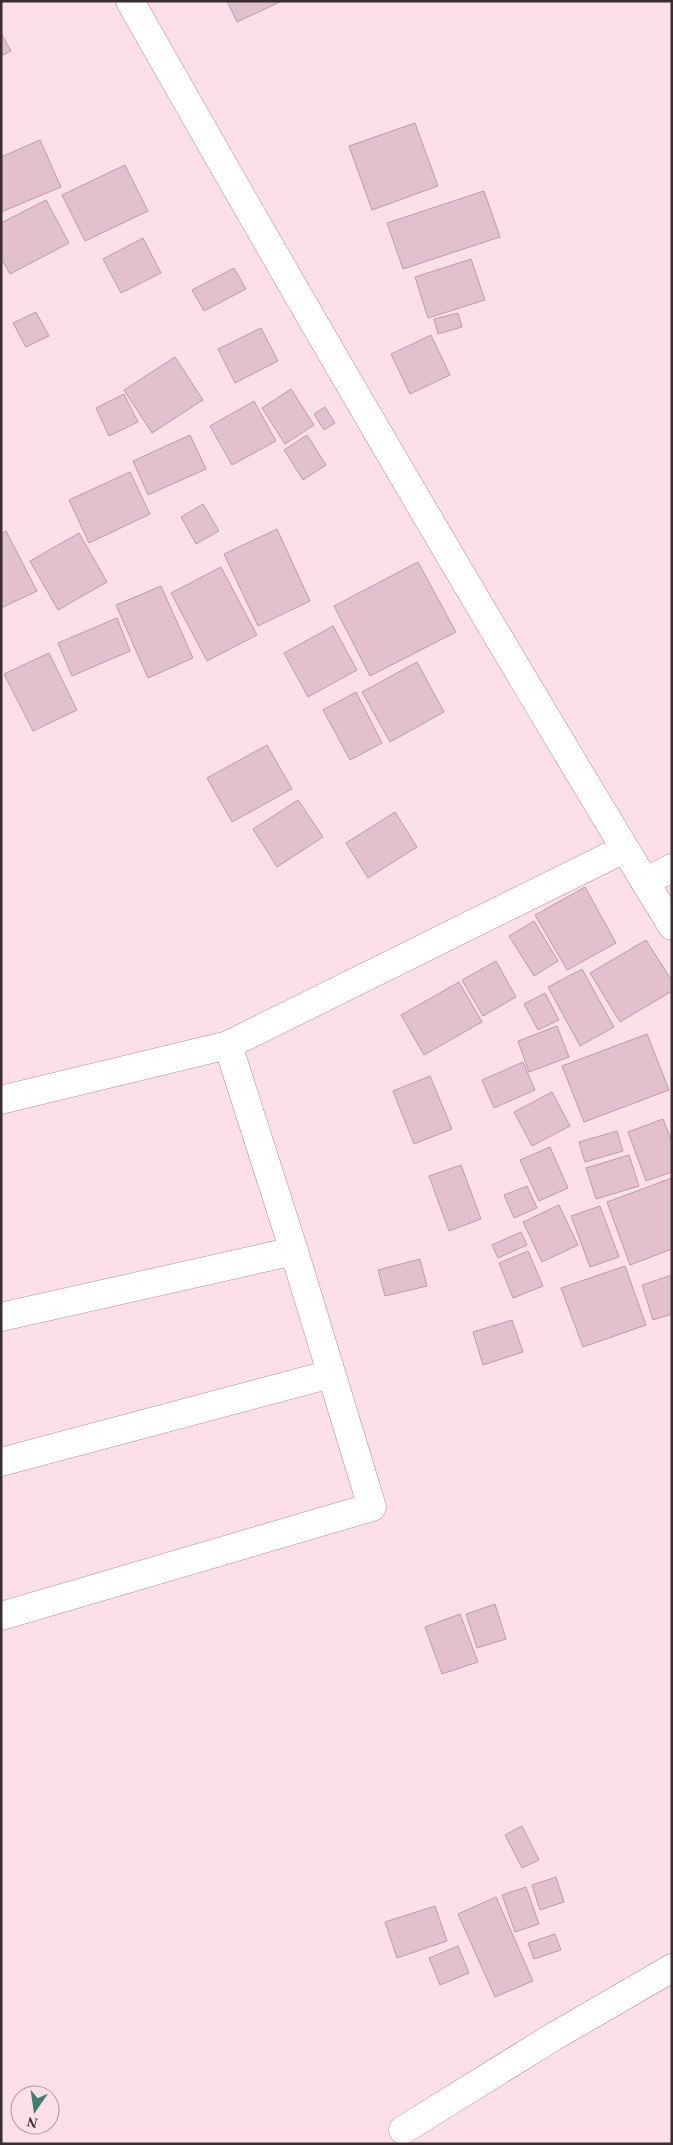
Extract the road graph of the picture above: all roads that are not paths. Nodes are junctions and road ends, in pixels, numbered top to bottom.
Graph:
1 (130, 1) edge
2 (624, 849) junction
3 (672, 868) edge
4 (645, 882) junction
5 (672, 926) edge
6 (228, 1045) junction
7 (1, 1100) edge
8 (294, 1251) junction
9 (1, 1317) edge
10 (331, 1374) junction
11 (1, 1462) edge
12 (1, 1616) edge
13 (672, 1968) edge
14 (403, 2130) dead end

1 - 2 street
2 - 4 street
2 - 6 street
3 - 4 street
4 - 5 street
6 - 7 street
6 - 8 street
8 - 9 street
8 - 10 street
10 - 11 street
10 - 12 street
13 - 14 street

